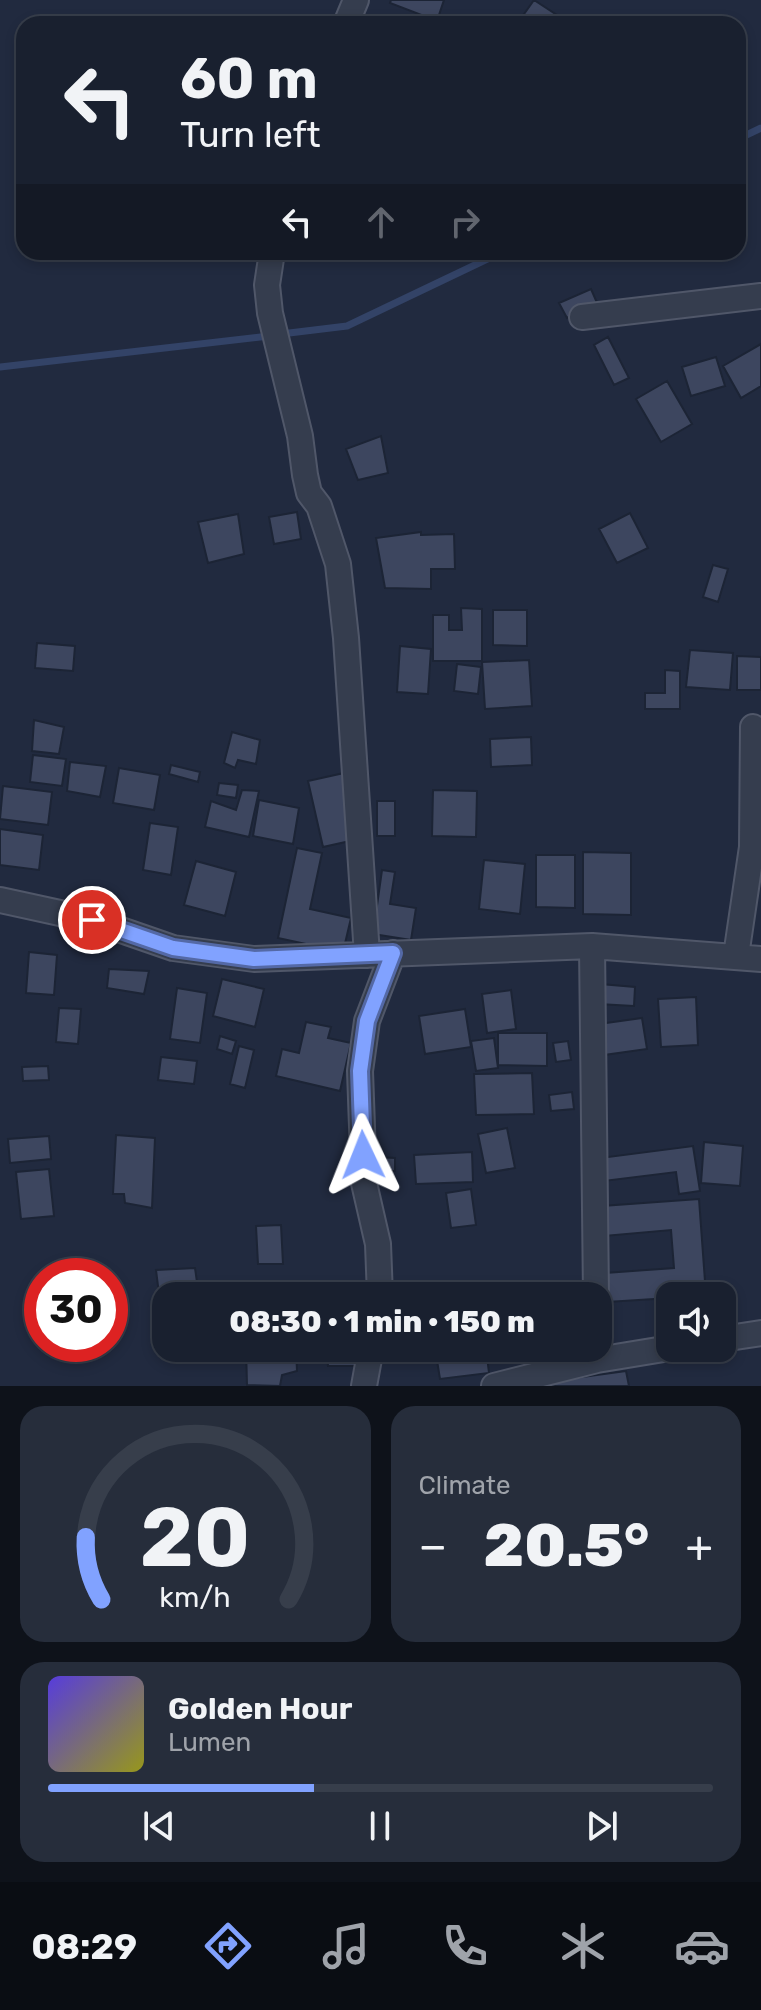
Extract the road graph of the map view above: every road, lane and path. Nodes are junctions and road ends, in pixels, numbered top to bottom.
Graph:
1 (271, 260) edge
2 (761, 296) edge
3 (582, 317) dead end
4 (753, 727) dead end
5 (0, 900) edge
6 (592, 946) junction
7 (393, 953) junction
8 (367, 955) junction
9 (736, 956) junction
10 (761, 959) edge
11 (379, 1282) edge
12 (596, 1282) edge
13 (761, 1333) edge
14 (736, 1337) edge
15 (656, 1349) edge
16 (612, 1353) edge
17 (368, 1362) edge
18 (571, 1362) edge
19 (364, 1386) edge
20 (494, 1386) edge

1 - 8 street
2 - 3 street
4 - 9 street
5 - 8 street
6 - 7 street
6 - 9 street
6 - 12 street
7 - 8 street
7 - 11 street
9 - 10 street
13 - 14 street
15 - 16 street
17 - 19 street
18 - 20 street

